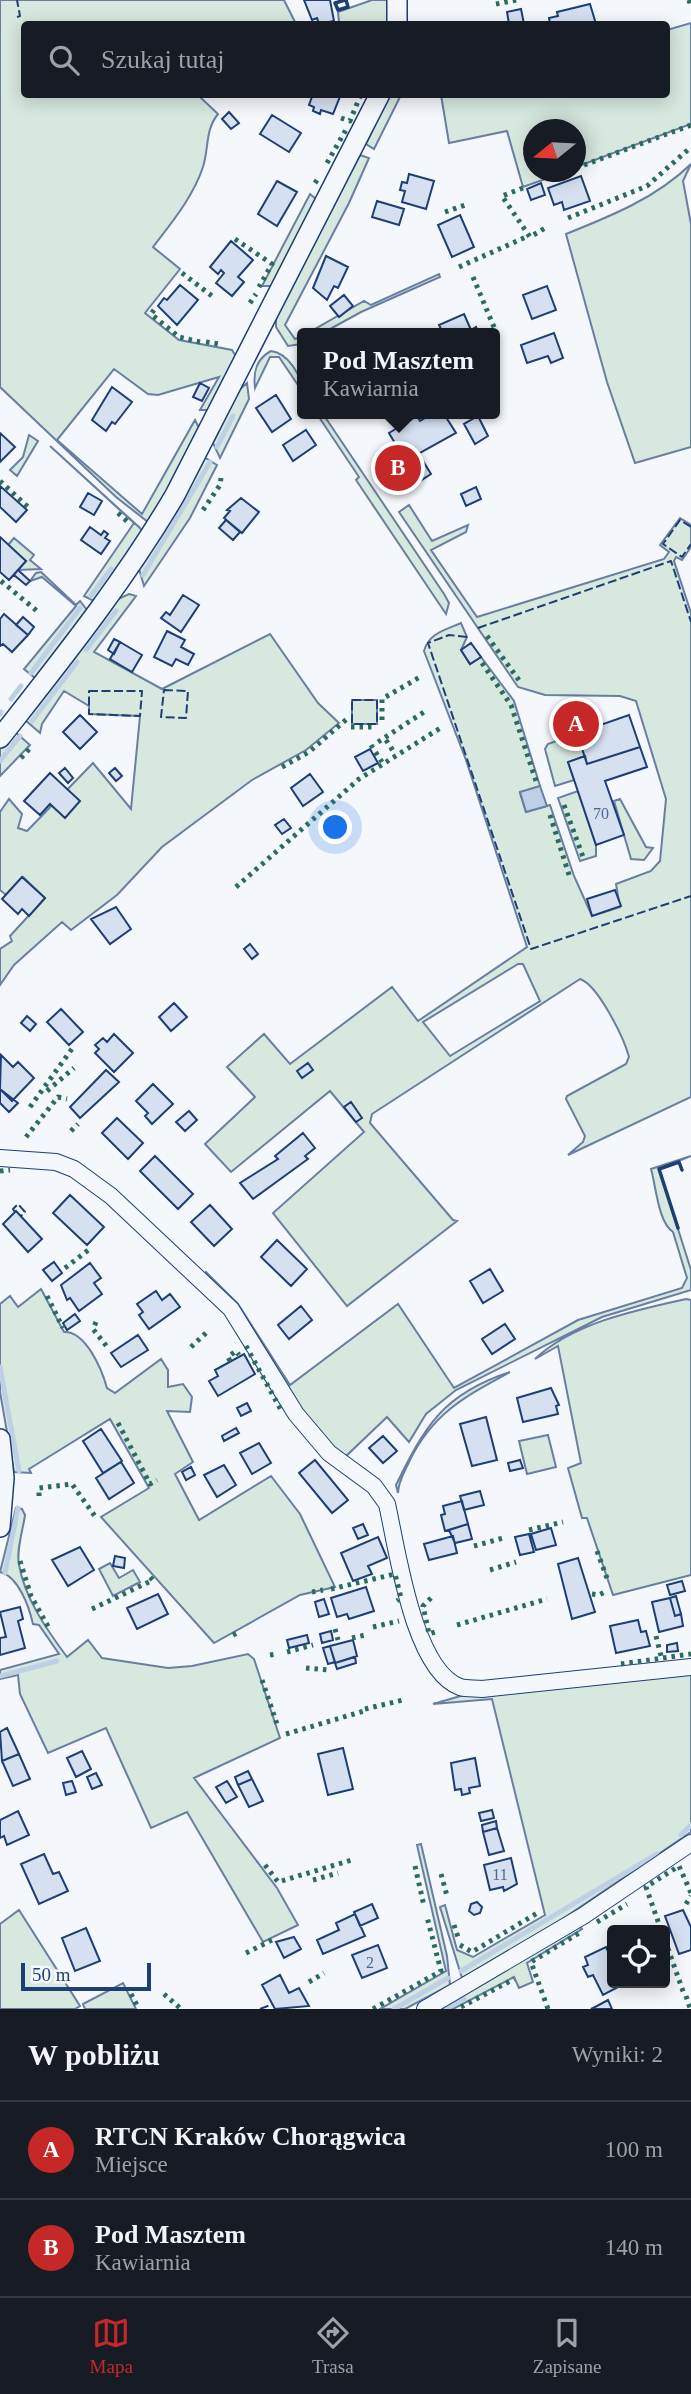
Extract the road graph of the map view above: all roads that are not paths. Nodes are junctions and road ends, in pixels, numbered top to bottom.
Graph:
1 (397, 0) edge
2 (397, 21) edge
3 (378, 98) edge
4 (0, 737) edge
5 (0, 1158) edge
6 (0, 1439) edge
7 (0, 1527) edge
8 (691, 1667) edge
9 (691, 1843) edge
10 (425, 2009) edge

1 - 2 street
3 - 4 street
5 - 8 street
6 - 7 street
9 - 10 street

